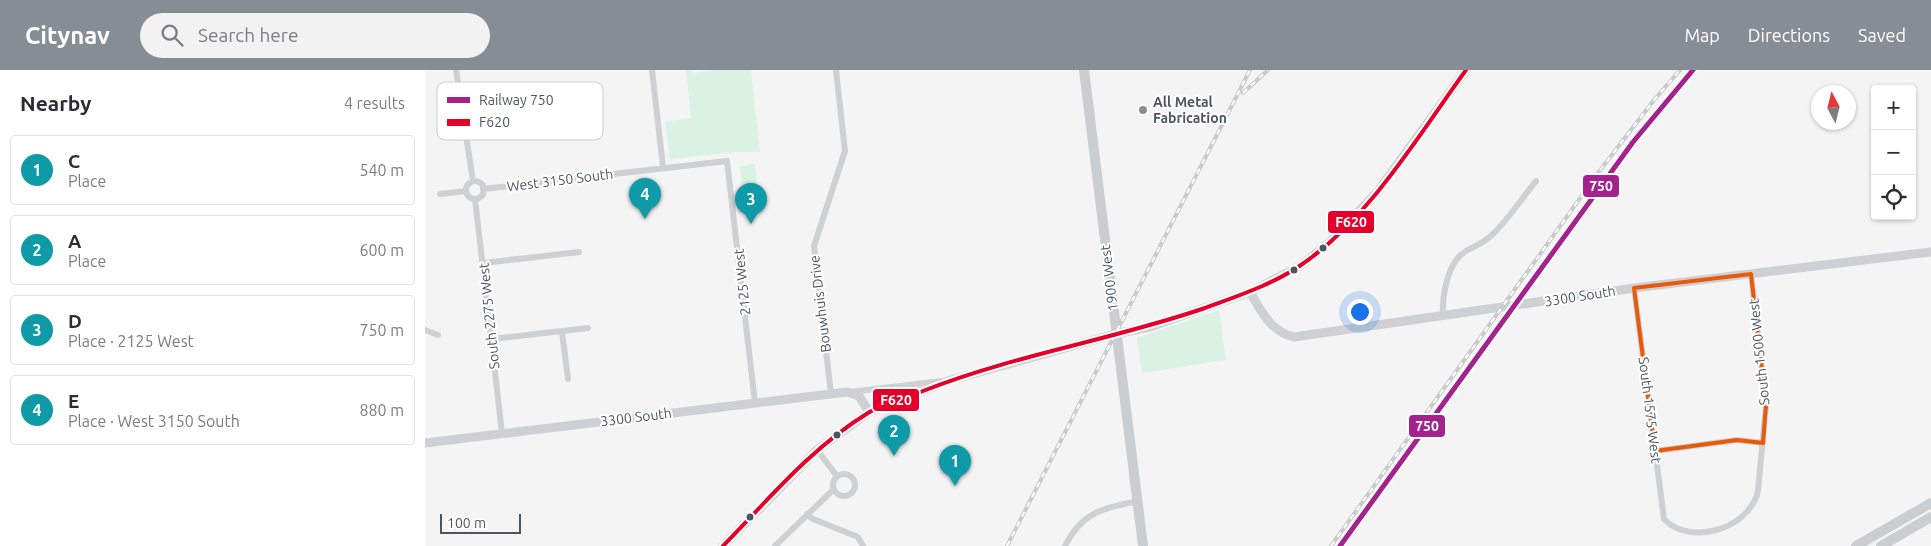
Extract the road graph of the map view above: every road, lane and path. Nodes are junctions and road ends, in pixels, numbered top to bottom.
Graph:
1 (652, 70) edge
2 (836, 70) edge
3 (1084, 70) edge
4 (1466, 70) edge
5 (466, 140) edge
6 (727, 161) joint
7 (663, 168) junction
8 (473, 181) junction
9 (1536, 181) dead end
10 (483, 189) junction
11 (466, 191) junction
12 (440, 194) dead end
13 (475, 199) junction
14 (579, 252) dead end
15 (1931, 252) edge
16 (483, 263) junction
17 (1751, 274) junction
18 (1634, 288) junction
19 (1250, 292) junction
20 (1443, 316) junction
21 (587, 328) dead end
22 (425, 330) edge
23 (562, 332) junction
24 (1115, 334) junction
25 (438, 335) dead end
26 (492, 339) junction
27 (568, 379) dead end
28 (951, 380) junction
29 (847, 392) junction
30 (831, 394) junction
31 (755, 403) junction
32 (869, 412) junction
33 (502, 433) junction
34 (425, 443) edge
35 (1763, 443) junction
36 (817, 450) junction
37 (1655, 451) junction
38 (837, 476) junction
39 (833, 489) junction
40 (1138, 501) junction
41 (1931, 503) edge
42 (807, 514) junction
43 (1931, 517) edge
44 (1671, 530) joint
45 (723, 546) edge
46 (775, 546) edge
47 (863, 546) edge
48 (1065, 546) edge
49 (1143, 546) edge
50 (1856, 546) edge
51 (1881, 546) edge

1 - 7 street
2 - 30 street, Bouwhuis Drive
3 - 24 main road, 1900 West
4 - 19 street
5 - 8 street
6 - 7 street, West 3150 South
6 - 31 street, 2125 West
7 - 10 street, West 3150 South
8 - 10 street
8 - 11 street
9 - 20 street
10 - 13 street
11 - 12 street
11 - 13 street
13 - 16 street, South 2275 West
14 - 16 street
15 - 17 street, 3300 South
16 - 26 street, South 2275 West
17 - 18 street, 3300 South
17 - 35 street, South 1500 West
18 - 20 street, 3300 South
18 - 37 street, South 1575 West
19 - 20 street, 3300 South
19 - 24 street
21 - 23 street
22 - 25 street
23 - 26 street
23 - 27 street
24 - 28 street
24 - 40 main road, 1900 West
26 - 33 street, South 2275 West
28 - 29 street, 3300 South
28 - 32 street
29 - 30 street, 3300 South
29 - 32 street
30 - 31 street, 3300 South
31 - 33 street, 3300 South
32 - 36 street
33 - 34 street, 3300 South
35 - 37 street
35 - 44 street, South 1500 West
36 - 38 street
36 - 45 street
37 - 44 street, South 1575 West
38 - 39 street
38 - 39 street
39 - 42 street
40 - 48 street
40 - 49 main road, 1900 West
41 - 50 main road
42 - 46 street
42 - 47 street
43 - 51 main road

